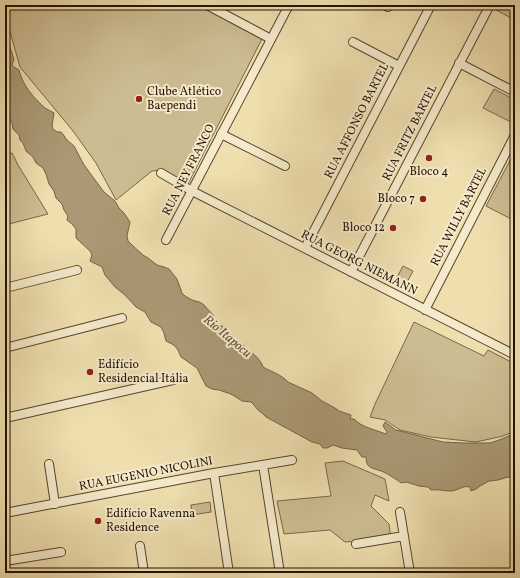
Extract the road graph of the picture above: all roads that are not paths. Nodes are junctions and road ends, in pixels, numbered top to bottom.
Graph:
1 (207, 5) edge
2 (289, 5) edge
3 (431, 5) edge
4 (490, 5) edge
5 (271, 40) junction
6 (353, 42) dead end
7 (459, 63) junction
8 (399, 66) junction
9 (515, 92) edge
10 (222, 134) junction
11 (515, 135) edge
12 (285, 166) dead end
13 (161, 173) dead end
14 (192, 191) junction
15 (166, 240) dead end
16 (305, 248) junction
17 (77, 270) dead end
18 (351, 272) junction
19 (5, 288) edge
20 (425, 310) junction
21 (122, 318) dead end
22 (5, 348) edge
23 (515, 355) edge
24 (174, 380) dead end
25 (5, 418) edge
26 (292, 460) dead end
27 (49, 464) dead end
28 (263, 465) junction
29 (214, 473) junction
30 (55, 504) junction
31 (400, 512) dead end
32 (5, 513) edge
33 (404, 536) junction
34 (356, 544) dead end
35 (140, 546) dead end
36 (61, 552) dead end
37 (5, 561) edge
38 (144, 573) edge
39 (229, 573) edge
40 (280, 573) edge
41 (410, 573) edge

1 - 5 street
2 - 5 street, RUA NEY FRANCO
3 - 8 street, RUA AFFONSO BARTEL
4 - 7 street, RUA FRITZ BARTEL
5 - 10 street, RUA NEY FRANCO
6 - 8 street
7 - 9 street
7 - 18 street, RUA FRITZ BARTEL
8 - 16 street, RUA AFFONSO BARTEL
10 - 12 street
10 - 14 street, RUA NEY FRANCO
11 - 20 street, RUA WILLY BARTEL
13 - 14 street, RUA GEORG NIEMANN
14 - 15 street, RUA NEY FRANCO
14 - 16 street, RUA GEORG NIEMANN
16 - 18 street, RUA GEORG NIEMANN
17 - 19 street
18 - 20 street, RUA GEORG NIEMANN
20 - 23 street, RUA GEORG NIEMANN
21 - 22 street
24 - 25 street
26 - 28 street, RUA EUGENIO NICOLINI
27 - 30 street
28 - 29 street, RUA EUGENIO NICOLINI
28 - 40 street
29 - 30 street, RUA EUGENIO NICOLINI
29 - 39 street
30 - 32 street, RUA EUGENIO NICOLINI
31 - 33 street
33 - 34 street
33 - 41 street
35 - 38 street
36 - 37 street

